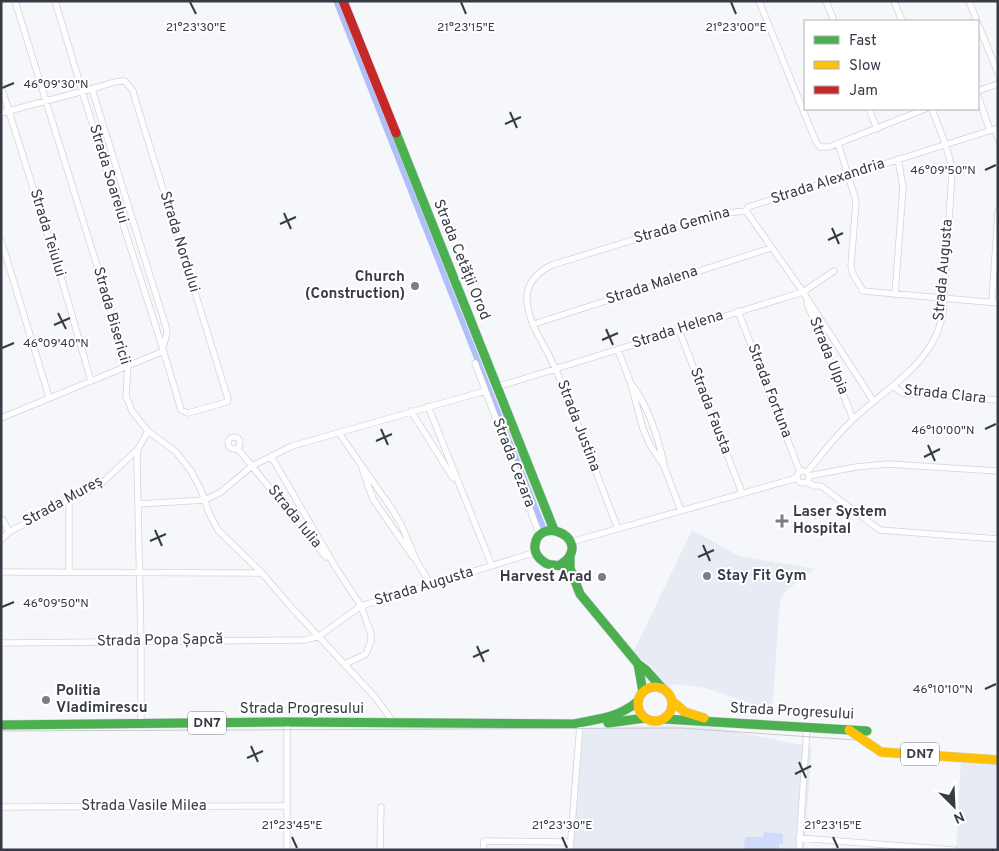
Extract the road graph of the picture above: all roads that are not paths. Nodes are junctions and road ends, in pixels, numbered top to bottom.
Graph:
1 (15, 1) edge
2 (55, 1) edge
3 (343, 1) edge
4 (759, 1) edge
5 (826, 1) edge
6 (894, 1) edge
7 (969, 1) edge
8 (834, 20) edge
9 (902, 20) edge
10 (976, 20) edge
11 (979, 27) edge
12 (998, 73) edge
13 (998, 84) edge
14 (1, 86) edge
15 (92, 89) junction
16 (82, 91) junction
17 (979, 91) edge
18 (979, 98) edge
19 (46, 100) junction
20 (869, 110) edge
21 (922, 110) edge
22 (932, 110) edge
23 (9, 111) junction
24 (1, 112) edge
25 (877, 128) junction
26 (994, 130) edge
27 (998, 139) edge
28 (838, 143) junction
29 (945, 144) junction
30 (898, 159) junction
31 (848, 175) junction
32 (120, 180) junction
33 (110, 183) junction
34 (746, 211) junction
35 (998, 212) edge
36 (1, 240) edge
37 (771, 248) junction
38 (834, 271) dead end
39 (802, 292) junction
40 (895, 295) junction
41 (944, 298) junction
42 (995, 302) edge
43 (738, 311) junction
44 (534, 324) junction
45 (679, 330) junction
46 (163, 349) junction
47 (618, 350) junction
48 (475, 363) dead end
49 (128, 366) junction
50 (556, 369) junction
51 (91, 381) junction
52 (630, 384) junction
53 (892, 386) junction
54 (497, 387) junction
55 (485, 391) junction
56 (50, 397) junction
57 (998, 400) edge
58 (874, 402) junction
59 (428, 406) junction
60 (181, 410) joint
61 (411, 411) junction
62 (1, 418) edge
63 (853, 420) junction
64 (148, 430) junction
65 (339, 433) junction
66 (138, 449) junction
67 (238, 449) dead end
68 (271, 456) junction
69 (360, 464) junction
70 (252, 466) junction
71 (664, 466) junction
72 (998, 471) edge
73 (806, 475) junction
74 (797, 478) junction
75 (461, 490) junction
76 (742, 493) junction
77 (205, 500) junction
78 (68, 501) junction
79 (138, 504) junction
80 (681, 511) junction
81 (3, 520) dead end
82 (618, 529) junction
83 (554, 530) junction
84 (9, 532) junction
85 (540, 536) junction
86 (998, 539) edge
87 (1, 540) edge
88 (571, 542) junction
89 (536, 552) junction
90 (570, 556) junction
91 (416, 560) junction
92 (560, 565) junction
93 (492, 566) junction
94 (336, 568) junction
95 (570, 568) junction
96 (1, 572) edge
97 (68, 572) junction
98 (140, 573) junction
99 (262, 573) junction
100 (431, 585) junction
101 (361, 606) junction
102 (318, 636) junction
103 (141, 642) junction
104 (1, 643) edge
105 (345, 664) junction
106 (638, 664) junction
107 (662, 688) junction
108 (643, 692) junction
109 (672, 701) junction
110 (638, 702) junction
111 (645, 718) junction
112 (665, 719) junction
113 (287, 722) junction
114 (716, 722) junction
115 (394, 723) junction
116 (141, 724) junction
117 (576, 724) junction
118 (1, 725) edge
119 (807, 727) junction
120 (849, 730) junction
121 (867, 731) dead end
122 (998, 760) edge
123 (287, 806) junction
124 (1, 807) edge
125 (381, 807) dead end
126 (799, 838) junction
127 (570, 842) junction
128 (287, 850) edge
129 (380, 850) edge
130 (483, 850) edge
131 (570, 850) edge
132 (799, 850) edge
133 (954, 850) edge

1 - 19 street, Strada Bisericii
2 - 16 street, Strada Soarelui
3 - 54 main road, Strada Cetății Orod
4 - 28 street
5 - 8 street
6 - 9 street
7 - 10 street
11 - 12 street
13 - 17 street
14 - 23 street, Strada Teiului
15 - 16 street, Strada Nordului
15 - 32 street, Strada Soarelui
15 - 60 street, Strada Nordului
16 - 19 street, Strada Nordului
16 - 33 street, Strada Soarelui
18 - 26 street
19 - 23 street, Strada Nordului
19 - 49 street, Strada Bisericii
20 - 25 street
21 - 25 street
22 - 29 street, Strada Augusta
23 - 24 street, Strada Nordului
23 - 51 street, Strada Teiului
25 - 28 street
26 - 27 street
26 - 29 street, Strada Alexandria
28 - 31 street
29 - 30 street, Strada Alexandria
29 - 41 street, Strada Augusta
30 - 31 street, Strada Alexandria
30 - 40 street
31 - 34 street, Strada Alexandria
31 - 40 street
32 - 33 street
32 - 46 street, Strada Soarelui
33 - 46 street, Strada Soarelui
34 - 37 street, Strada Gemina
34 - 44 street, Strada Gemina
35 - 42 street
36 - 56 street
37 - 39 street, Strada Gemina
37 - 44 street, Strada Malena
38 - 39 street, Strada Helena
39 - 43 street, Strada Helena
39 - 58 street, Strada Gemina
39 - 63 street, Strada Ulpia
40 - 41 street
41 - 42 street
41 - 53 street, Strada Augusta
43 - 45 street, Strada Helena
43 - 73 street, Strada Fortuna
44 - 50 street, Strada Justina
45 - 47 street, Strada Helena
45 - 76 street, Strada Fausta
46 - 49 street
46 - 60 street, Strada Soarelui
47 - 50 street, Strada Helena
47 - 52 street
48 - 55 street, Strada Cezara
49 - 51 street
49 - 64 street, Strada Bisericii
50 - 54 street, Strada Helena
50 - 82 street, Strada Justina
51 - 56 street
52 - 71 street
52 - 71 street
53 - 57 street, Strada Clara
53 - 58 street, Strada Augusta
54 - 83 main road, Strada Cetății Orod
55 - 59 street
55 - 85 street, Strada Cezara
56 - 62 street
58 - 63 street, Strada Augusta
59 - 61 street
59 - 75 street
61 - 65 street
61 - 75 street
63 - 73 street, Strada Augusta
64 - 66 street
64 - 77 street, Strada Bisericii
65 - 68 street
65 - 69 street
66 - 78 street, Strada Mureș
66 - 79 street
67 - 70 street, Strada Iulia
68 - 70 street
68 - 94 street, Strada Iulia
69 - 91 street
69 - 91 street
70 - 77 street
70 - 94 street, Strada Iulia
71 - 80 street
72 - 73 street
73 - 74 street, Strada Augusta
73 - 74 street
73 - 86 street
74 - 76 street
75 - 93 street
76 - 80 street
77 - 79 street
77 - 99 street, Strada Bisericii
78 - 84 street, Strada Mureș
78 - 97 street
79 - 98 street
80 - 82 street
81 - 84 street, Strada Mureș
82 - 88 street
83 - 85 main road
83 - 88 main road
84 - 87 street, Strada Mureș
85 - 89 main road
88 - 90 main road
89 - 92 main road
89 - 93 street, Strada Augusta
90 - 92 main road
90 - 95 main road
91 - 100 street
92 - 95 main road
93 - 100 street, Strada Augusta
94 - 101 street, Strada Iulia
95 - 106 main road
96 - 97 street
97 - 98 street
98 - 99 street
98 - 103 street
99 - 102 street, Strada Bisericii
100 - 101 street, Strada Augusta
101 - 102 street, Strada Augusta
101 - 105 street, Strada Iulia
102 - 103 street, Strada Popa Șapcă
102 - 105 street, Strada Bisericii
103 - 104 street, Strada Popa Șapcă
103 - 116 street
105 - 115 street, Strada Bisericii
106 - 107 main road
106 - 108 main road
107 - 108 main road
107 - 109 main road, DN7
108 - 110 main road
109 - 112 main road
109 - 114 main road, Strada Progresului / DN7
110 - 111 main road
110 - 117 main road, Strada Progresului / DN7
111 - 112 main road, DN7
111 - 117 main road, Strada Progresului / DN7
112 - 114 main road, Strada Progresului / DN7
113 - 115 main road, Strada Progresului / DN7
113 - 116 main road, Strada Progresului / DN7
113 - 123 street
114 - 119 main road, Strada Progresului / DN7
115 - 117 main road, Strada Progresului / DN7
116 - 118 main road, Strada Progresului / DN7
117 - 127 street
119 - 120 main road, Strada Progresului / DN7
119 - 126 street
120 - 121 main road, Strada Progresului / DN7
120 - 122 main road, DN7
123 - 124 street, Strada Vasile Milea
123 - 128 street
125 - 129 street
126 - 132 street
126 - 133 street
127 - 130 street
127 - 131 street

